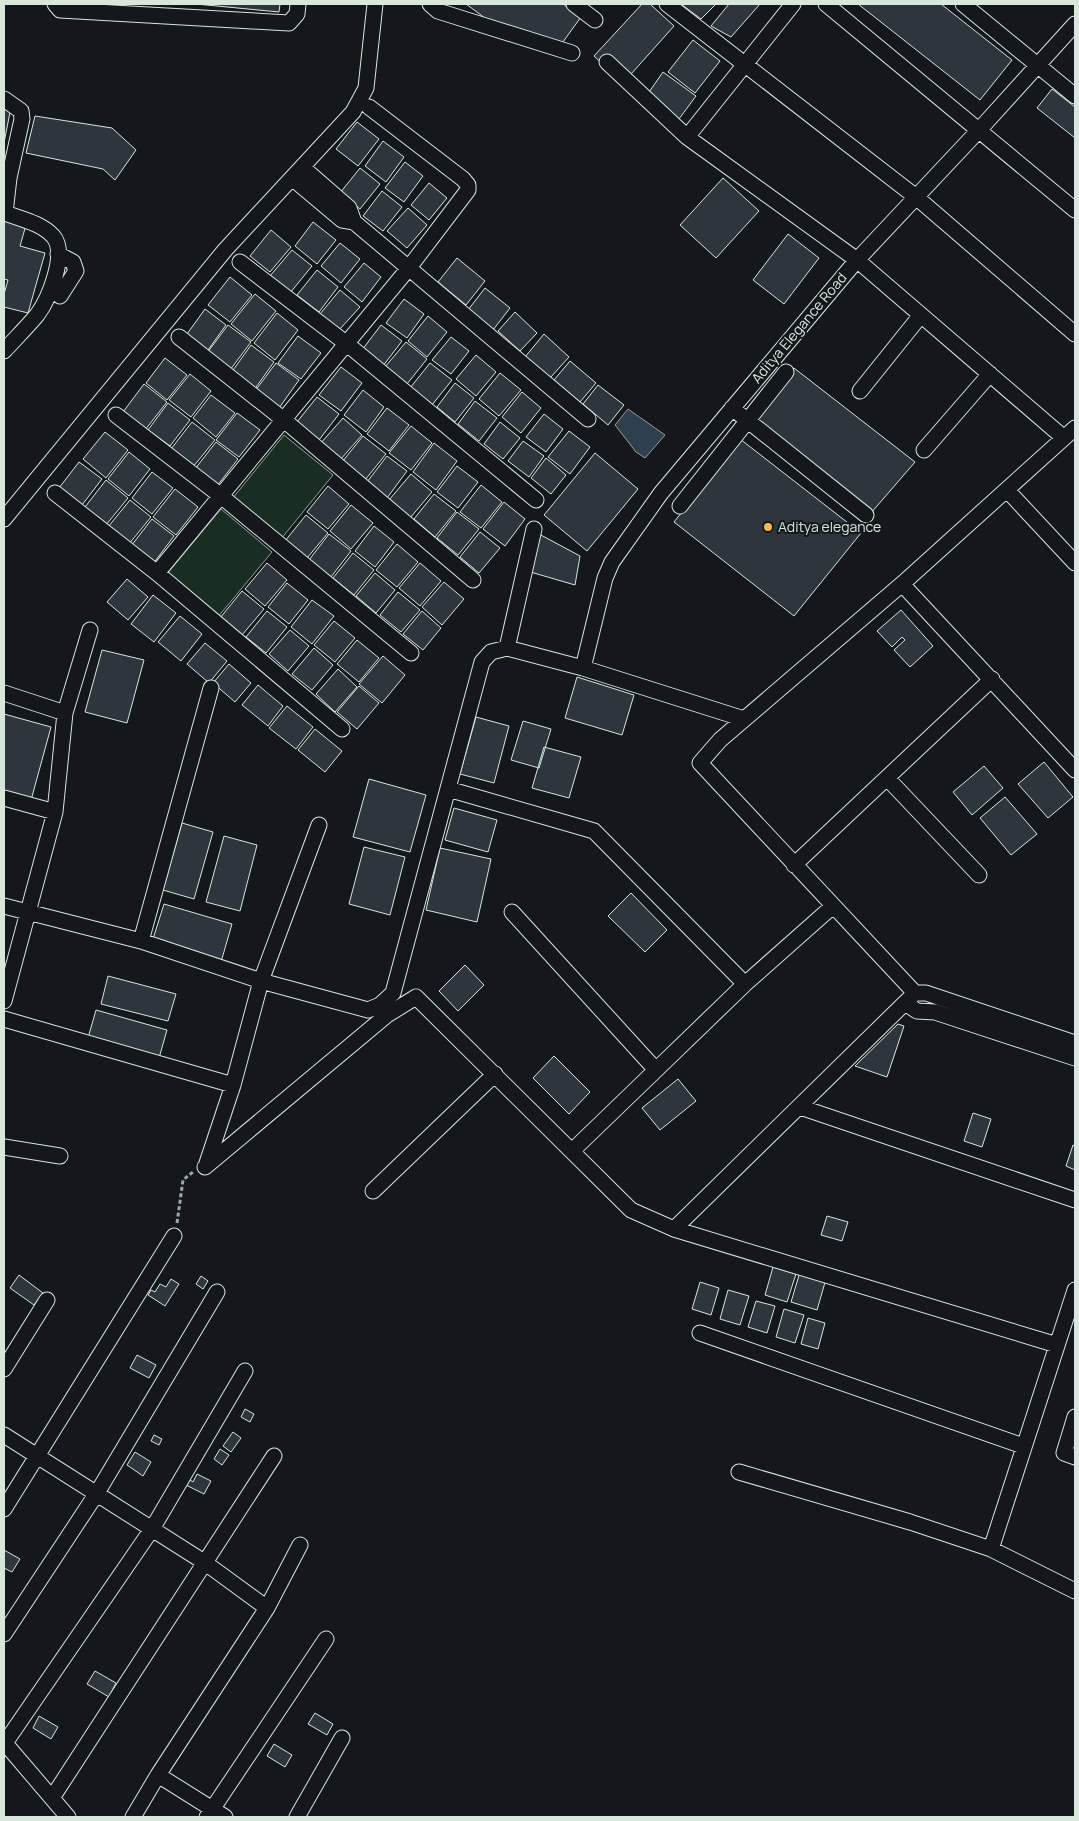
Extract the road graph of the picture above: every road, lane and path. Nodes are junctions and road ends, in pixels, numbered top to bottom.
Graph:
1 (55, 4) edge
2 (298, 4) edge
3 (375, 4) edge
4 (430, 4) edge
5 (574, 4) edge
6 (667, 4) edge
7 (793, 4) edge
8 (826, 4) edge
9 (963, 4) edge
10 (595, 20) dead end
11 (1075, 24) edge
12 (572, 53) dead end
13 (607, 62) dead end
14 (745, 65) junction
15 (1038, 65) junction
16 (1075, 96) edge
17 (4, 100) edge
18 (369, 107) dead end
19 (980, 130) junction
20 (687, 137) junction
21 (297, 172) junction
22 (916, 197) junction
23 (1075, 210) edge
24 (58, 254) junction
25 (857, 260) junction
26 (240, 262) dead end
27 (408, 269) junction
28 (60, 296) dead end
29 (921, 315) junction
30 (1075, 334) edge
31 (179, 337) dead end
32 (347, 344) junction
33 (4, 352) edge
34 (786, 372) dead end
35 (990, 374) junction
36 (860, 391) dead end
37 (729, 412) junction
38 (116, 415) dead end
39 (588, 418) dead end
40 (284, 420) junction
41 (744, 425) junction
42 (1070, 433) edge
43 (924, 450) dead end
44 (1007, 490) junction
45 (55, 493) dead end
46 (221, 496) junction
47 (536, 500) dead end
48 (680, 506) dead end
49 (866, 515) dead end
50 (4, 518) edge
51 (534, 529) dead end
52 (1075, 564) edge
53 (157, 573) junction
54 (473, 580) dead end
55 (902, 584) junction
56 (90, 630) dead end
57 (507, 648) junction
58 (411, 653) dead end
59 (583, 668) junction
60 (992, 679) junction
61 (211, 688) dead end
62 (4, 693) edge
63 (65, 713) junction
64 (744, 720) junction
65 (342, 729) dead end
66 (1075, 770) edge
67 (887, 778) junction
68 (448, 788) junction
69 (4, 798) edge
70 (55, 812) junction
71 (319, 825) dead end
72 (794, 865) junction
73 (979, 875) dead end
74 (4, 906) edge
75 (833, 906) junction
76 (28, 912) junction
77 (512, 912) dead end
78 (141, 941) junction
79 (261, 981) junction
80 (745, 984) junction
81 (910, 998) junction
82 (4, 1001) edge
83 (936, 1005) junction
84 (4, 1019) edge
85 (1075, 1043) edge
86 (1075, 1058) edge
87 (656, 1070) junction
88 (495, 1074) junction
89 (232, 1085) junction
90 (800, 1107) junction
91 (4, 1147) edge
92 (572, 1150) junction
93 (60, 1156) dead end
94 (205, 1167) junction
95 (373, 1191) dead end
96 (1075, 1200) edge
97 (674, 1229) junction
98 (174, 1236) joint
99 (1075, 1290) edge
100 (217, 1292) dead end
101 (47, 1300) dead end
102 (700, 1333) dead end
103 (1056, 1345) junction
104 (4, 1369) edge
105 (245, 1372) dead end
106 (1075, 1417) edge
107 (4, 1435) edge
108 (1023, 1446) junction
109 (37, 1456) junction
110 (274, 1456) dead end
111 (1075, 1457) edge
112 (739, 1472) dead end
113 (97, 1493) junction
114 (4, 1509) edge
115 (152, 1529) junction
116 (300, 1545) dead end
117 (992, 1549) junction
118 (204, 1562) junction
119 (1075, 1591) edge
120 (268, 1608) junction
121 (4, 1634) edge
122 (326, 1639) dead end
123 (342, 1738) dead end
124 (4, 1742) edge
125 (158, 1775) junction
126 (52, 1798) junction
127 (214, 1815) edge
128 (68, 1817) edge
129 (134, 1817) edge
130 (297, 1817) edge

1 - 2 street
3 - 21 street
4 - 12 street
5 - 10 street
6 - 14 street
7 - 14 street
8 - 19 street
9 - 15 street
11 - 15 street, Aditya Elegance Road
13 - 20 street
14 - 20 street
14 - 22 street
15 - 16 street
15 - 19 street, Aditya Elegance Road
17 - 24 street
18 - 27 street
19 - 22 street, Aditya Elegance Road
19 - 23 street
20 - 25 street
21 - 27 street
21 - 50 street
22 - 25 street, Aditya Elegance Road
22 - 30 street
24 - 28 street
24 - 33 street
25 - 29 street
25 - 37 street, Aditya Elegance Road
26 - 32 street
27 - 32 street
27 - 39 street
29 - 35 street
29 - 36 street
31 - 40 street
32 - 40 street
32 - 47 street
34 - 41 street
35 - 42 street
35 - 43 street
37 - 41 street
37 - 59 street, Aditya Elegance Road
38 - 46 street
40 - 46 street
40 - 54 street
41 - 48 street
41 - 49 street
42 - 44 street
44 - 52 street
44 - 55 street
45 - 53 street
46 - 53 street
46 - 58 street
51 - 57 street
53 - 65 street
55 - 60 street
55 - 64 street
56 - 63 street
57 - 59 street
57 - 68 street
59 - 64 street
60 - 66 street
60 - 67 street
61 - 78 street
62 - 63 street
63 - 70 street
64 - 72 street
67 - 72 street
67 - 73 street
68 - 79 street
68 - 80 street
69 - 70 street
70 - 76 street
71 - 79 street
72 - 75 street
74 - 76 street
75 - 80 street
75 - 81 street
76 - 78 street
76 - 82 street
77 - 87 street
78 - 79 street
79 - 89 street
80 - 87 street
81 - 83 street
81 - 90 street
83 - 85 street
83 - 86 street
84 - 89 street
87 - 92 street
88 - 92 street
88 - 94 street
88 - 95 street
89 - 94 street
90 - 96 street
90 - 97 street
91 - 93 street
92 - 97 street
94 - 98 path
97 - 103 street
98 - 109 street
99 - 103 street
100 - 113 street
101 - 104 street
102 - 108 street
103 - 108 street
105 - 115 street
106 - 111 street
107 - 109 street
108 - 117 street
109 - 113 street
109 - 114 street
110 - 118 street
112 - 117 street
113 - 115 street
113 - 121 street
115 - 118 street
115 - 124 street
116 - 120 street
117 - 119 street
118 - 120 street
118 - 126 street
120 - 125 street
122 - 127 street
123 - 130 street
124 - 126 street
125 - 127 street
125 - 129 street
126 - 128 street

